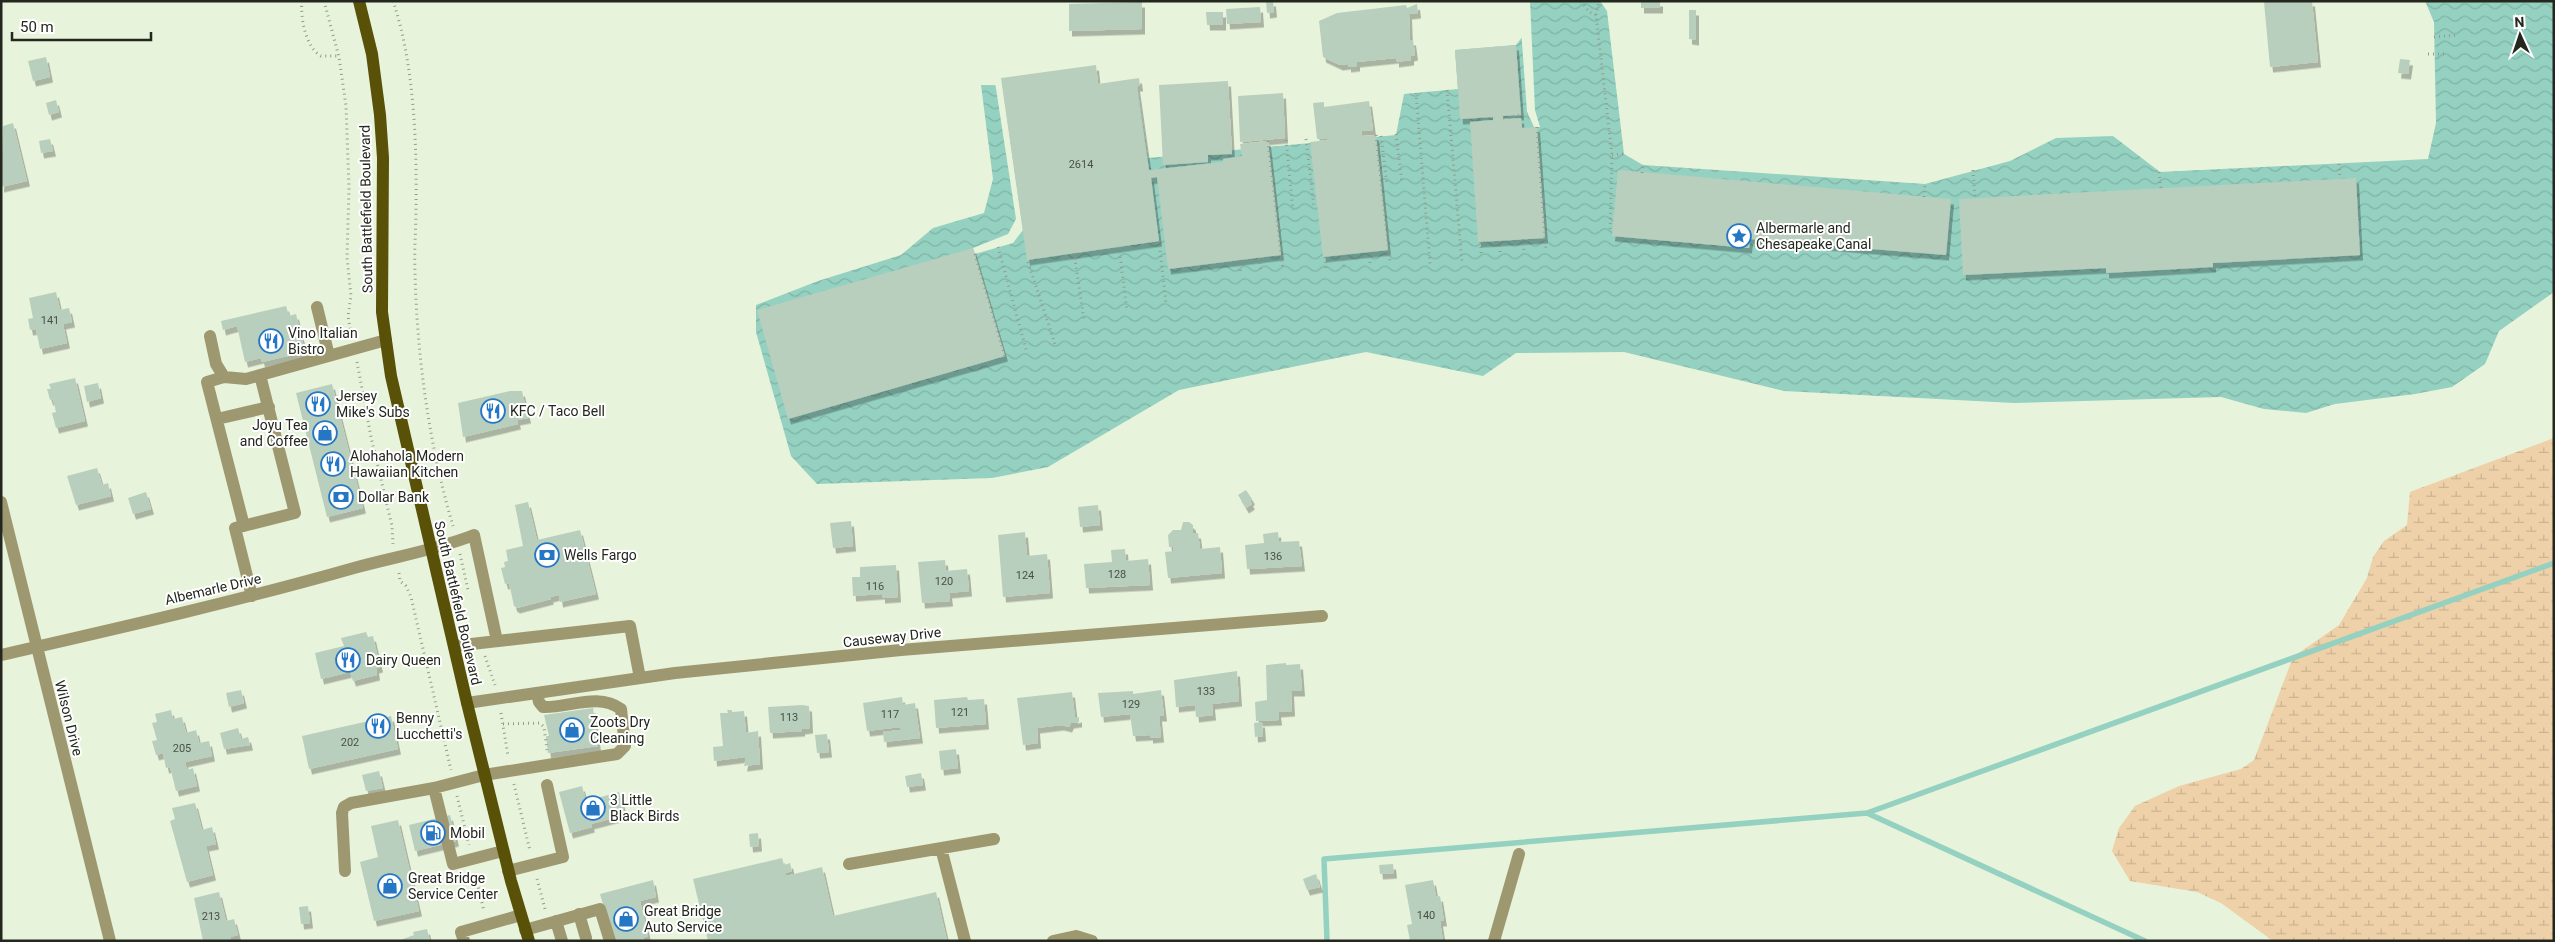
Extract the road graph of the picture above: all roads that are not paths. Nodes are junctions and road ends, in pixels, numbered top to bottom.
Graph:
1 (359, 1) edge
2 (317, 307) dead end
3 (210, 336) dead end
4 (386, 340) junction
5 (329, 356) junction
6 (260, 375) junction
7 (224, 378) junction
8 (269, 407) junction
9 (216, 419) junction
10 (1, 502) edge
11 (244, 526) junction
12 (430, 550) junction
13 (252, 596) junction
14 (1322, 616) dead end
15 (497, 641) junction
16 (454, 646) junction
17 (35, 647) junction
18 (1, 655) edge
19 (640, 678) junction
20 (537, 693) junction
21 (467, 703) junction
22 (484, 775) junction
23 (547, 785) dead end
24 (434, 788) junction
25 (994, 840) dead end
26 (941, 848) junction
27 (503, 851) junction
28 (1519, 854) dead end
29 (849, 864) dead end
30 (508, 870) junction
31 (345, 871) dead end
32 (579, 914) junction
33 (521, 915) junction
34 (552, 922) junction
35 (527, 935) edge
36 (586, 938) dead end
37 (110, 941) edge
38 (464, 941) edge
39 (562, 941) edge
40 (610, 941) edge
41 (965, 941) edge
42 (1053, 941) edge
43 (1092, 941) edge
44 (1494, 941) edge

1 - 4 main road, South Battlefield Boulevard
2 - 5 street
3 - 7 street
4 - 5 street
4 - 12 main road, South Battlefield Boulevard
5 - 6 street
6 - 7 street
6 - 8 street
7 - 9 street
8 - 9 street
8 - 11 street
9 - 11 street
10 - 17 street, Wilson Drive
11 - 13 street
12 - 13 street, Albemarle Drive
12 - 15 street, Albemarle Drive
12 - 16 main road, South Battlefield Boulevard
13 - 17 street, Albemarle Drive
14 - 19 street, Causeway Drive
15 - 16 street
15 - 19 street
16 - 21 main road, South Battlefield Boulevard
17 - 18 street, Albemarle Drive
17 - 37 street, Wilson Drive
19 - 20 street, Causeway Drive
20 - 21 street, Causeway Drive
20 - 22 street
21 - 22 main road, South Battlefield Boulevard
22 - 24 street
22 - 27 main road, South Battlefield Boulevard
23 - 30 street
24 - 27 street
24 - 31 street
25 - 26 street
26 - 29 street
26 - 41 street
27 - 30 main road, South Battlefield Boulevard
28 - 44 street
30 - 33 main road, South Battlefield Boulevard
32 - 34 street
32 - 36 street
32 - 40 street
33 - 35 main road, South Battlefield Boulevard
33 - 38 street
34 - 35 street
34 - 39 street
42 - 43 street

